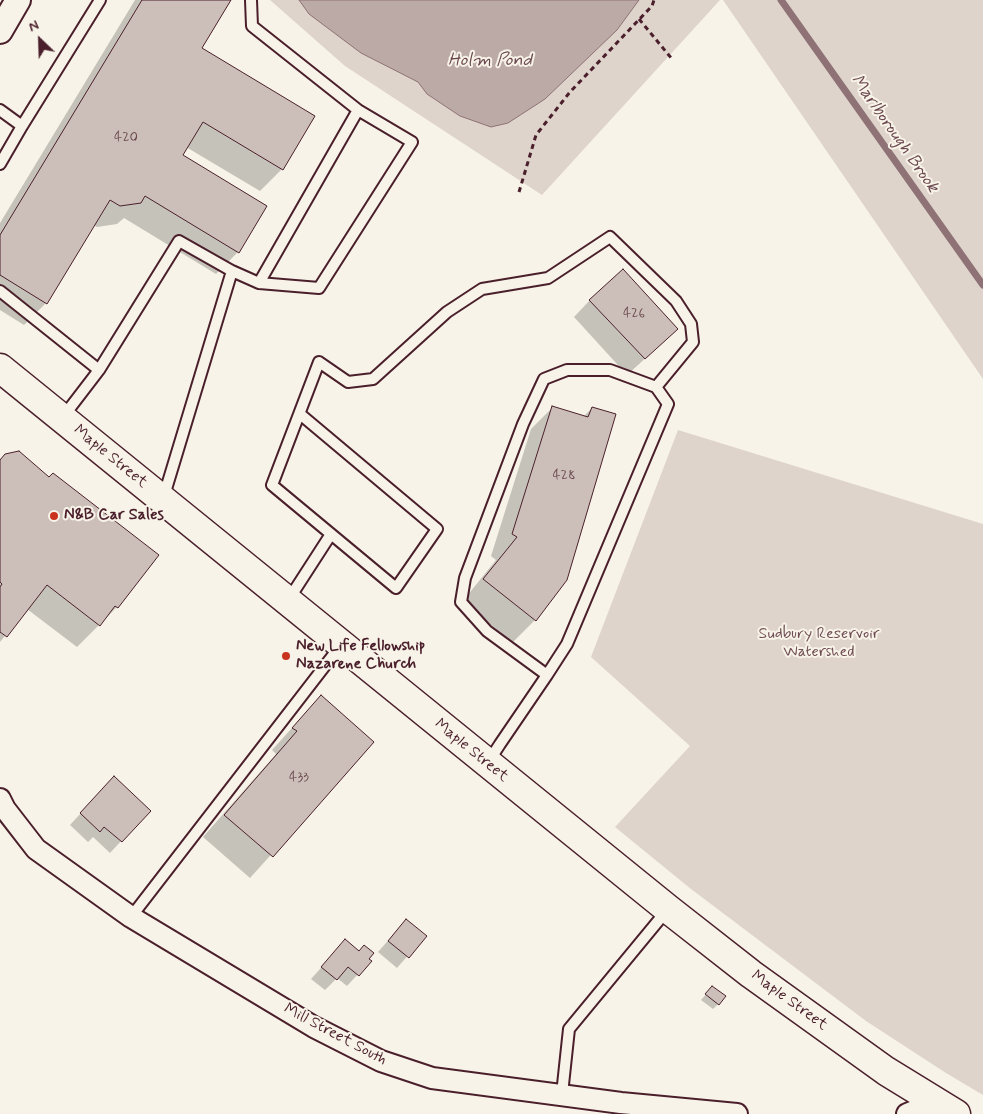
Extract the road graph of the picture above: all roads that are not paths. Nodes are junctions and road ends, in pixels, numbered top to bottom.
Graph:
1 (18, 0) edge
2 (100, 0) edge
3 (251, 0) edge
4 (0, 31) edge
5 (0, 110) edge
6 (358, 110) junction
7 (22, 126) junction
8 (0, 164) edge
9 (232, 272) junction
10 (259, 283) junction
11 (0, 292) edge
12 (0, 368) edge
13 (100, 370) junction
14 (656, 388) junction
15 (300, 414) junction
16 (61, 419) junction
17 (162, 500) junction
18 (331, 534) junction
19 (287, 602) junction
20 (341, 645) junction
21 (547, 675) junction
22 (487, 764) junction
23 (0, 799) edge
24 (668, 909) junction
25 (131, 917) junction
26 (562, 1094) junction
27 (946, 1108) edge
28 (628, 1109) edge
29 (737, 1114) edge
30 (907, 1114) edge

1 - 4 street
2 - 7 lane
3 - 6 lane
5 - 7 lane
6 - 10 lane
6 - 10 lane
7 - 8 lane
9 - 10 lane
9 - 13 lane
9 - 17 lane
11 - 13 lane
12 - 16 main road, Maple Street
13 - 16 lane
14 - 15 lane
14 - 21 lane
14 - 21 lane
15 - 18 lane
15 - 18 lane
16 - 17 main road, Maple Street
17 - 19 main road, Maple Street
18 - 19 lane
19 - 20 main road, Maple Street
20 - 22 main road, Maple Street
20 - 25 lane
21 - 22 lane
22 - 24 main road, Maple Street
23 - 25 street, Mill Street South
24 - 26 lane
24 - 27 main road, Maple Street
25 - 26 street, Mill Street South
26 - 28 street, Mill Street South
27 - 30 street
28 - 29 street, Mill Street South

